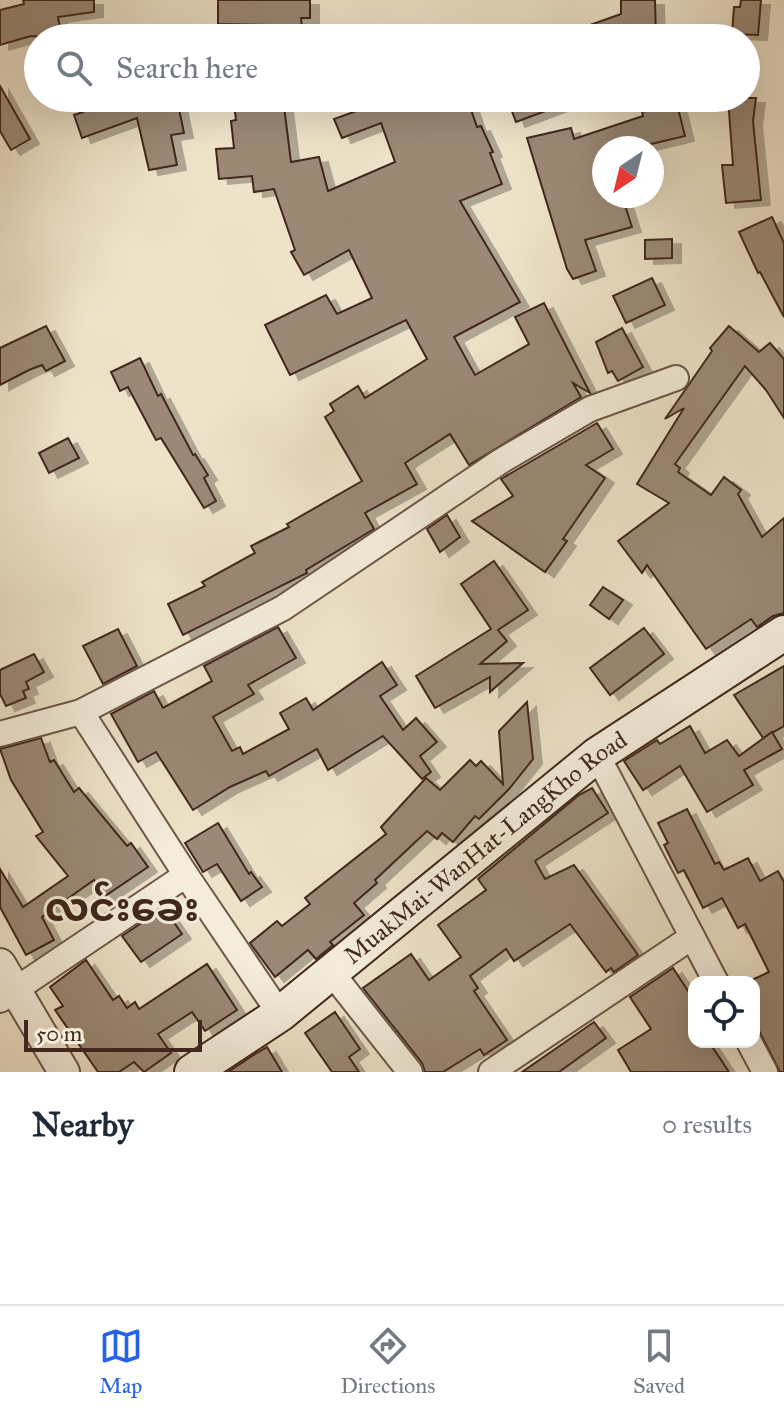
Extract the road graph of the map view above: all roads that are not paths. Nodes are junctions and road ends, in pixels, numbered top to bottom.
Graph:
1 (676, 378) dead end
2 (784, 633) edge
3 (81, 712) junction
4 (0, 734) edge
5 (597, 755) junction
6 (186, 875) junction
7 (692, 937) junction
8 (331, 972) junction
9 (713, 976) edge
10 (5, 984) edge
11 (280, 1014) junction
12 (752, 1048) edge
13 (64, 1072) edge
14 (192, 1072) edge
15 (410, 1072) edge
16 (491, 1072) edge
17 (765, 1072) edge

1 - 3 street
2 - 5 main road, MuakMai-WanHat-LangKho Road
3 - 4 street
3 - 6 street
5 - 7 street
5 - 8 main road, MuakMai-WanHat-LangKho Road
6 - 10 street
6 - 11 street
7 - 9 street
7 - 16 street
8 - 11 main road, MuakMai-WanHat-LangKho Road
8 - 15 street
10 - 13 street
11 - 14 main road, MuakMai-WanHat-LangKho Road
12 - 17 street

